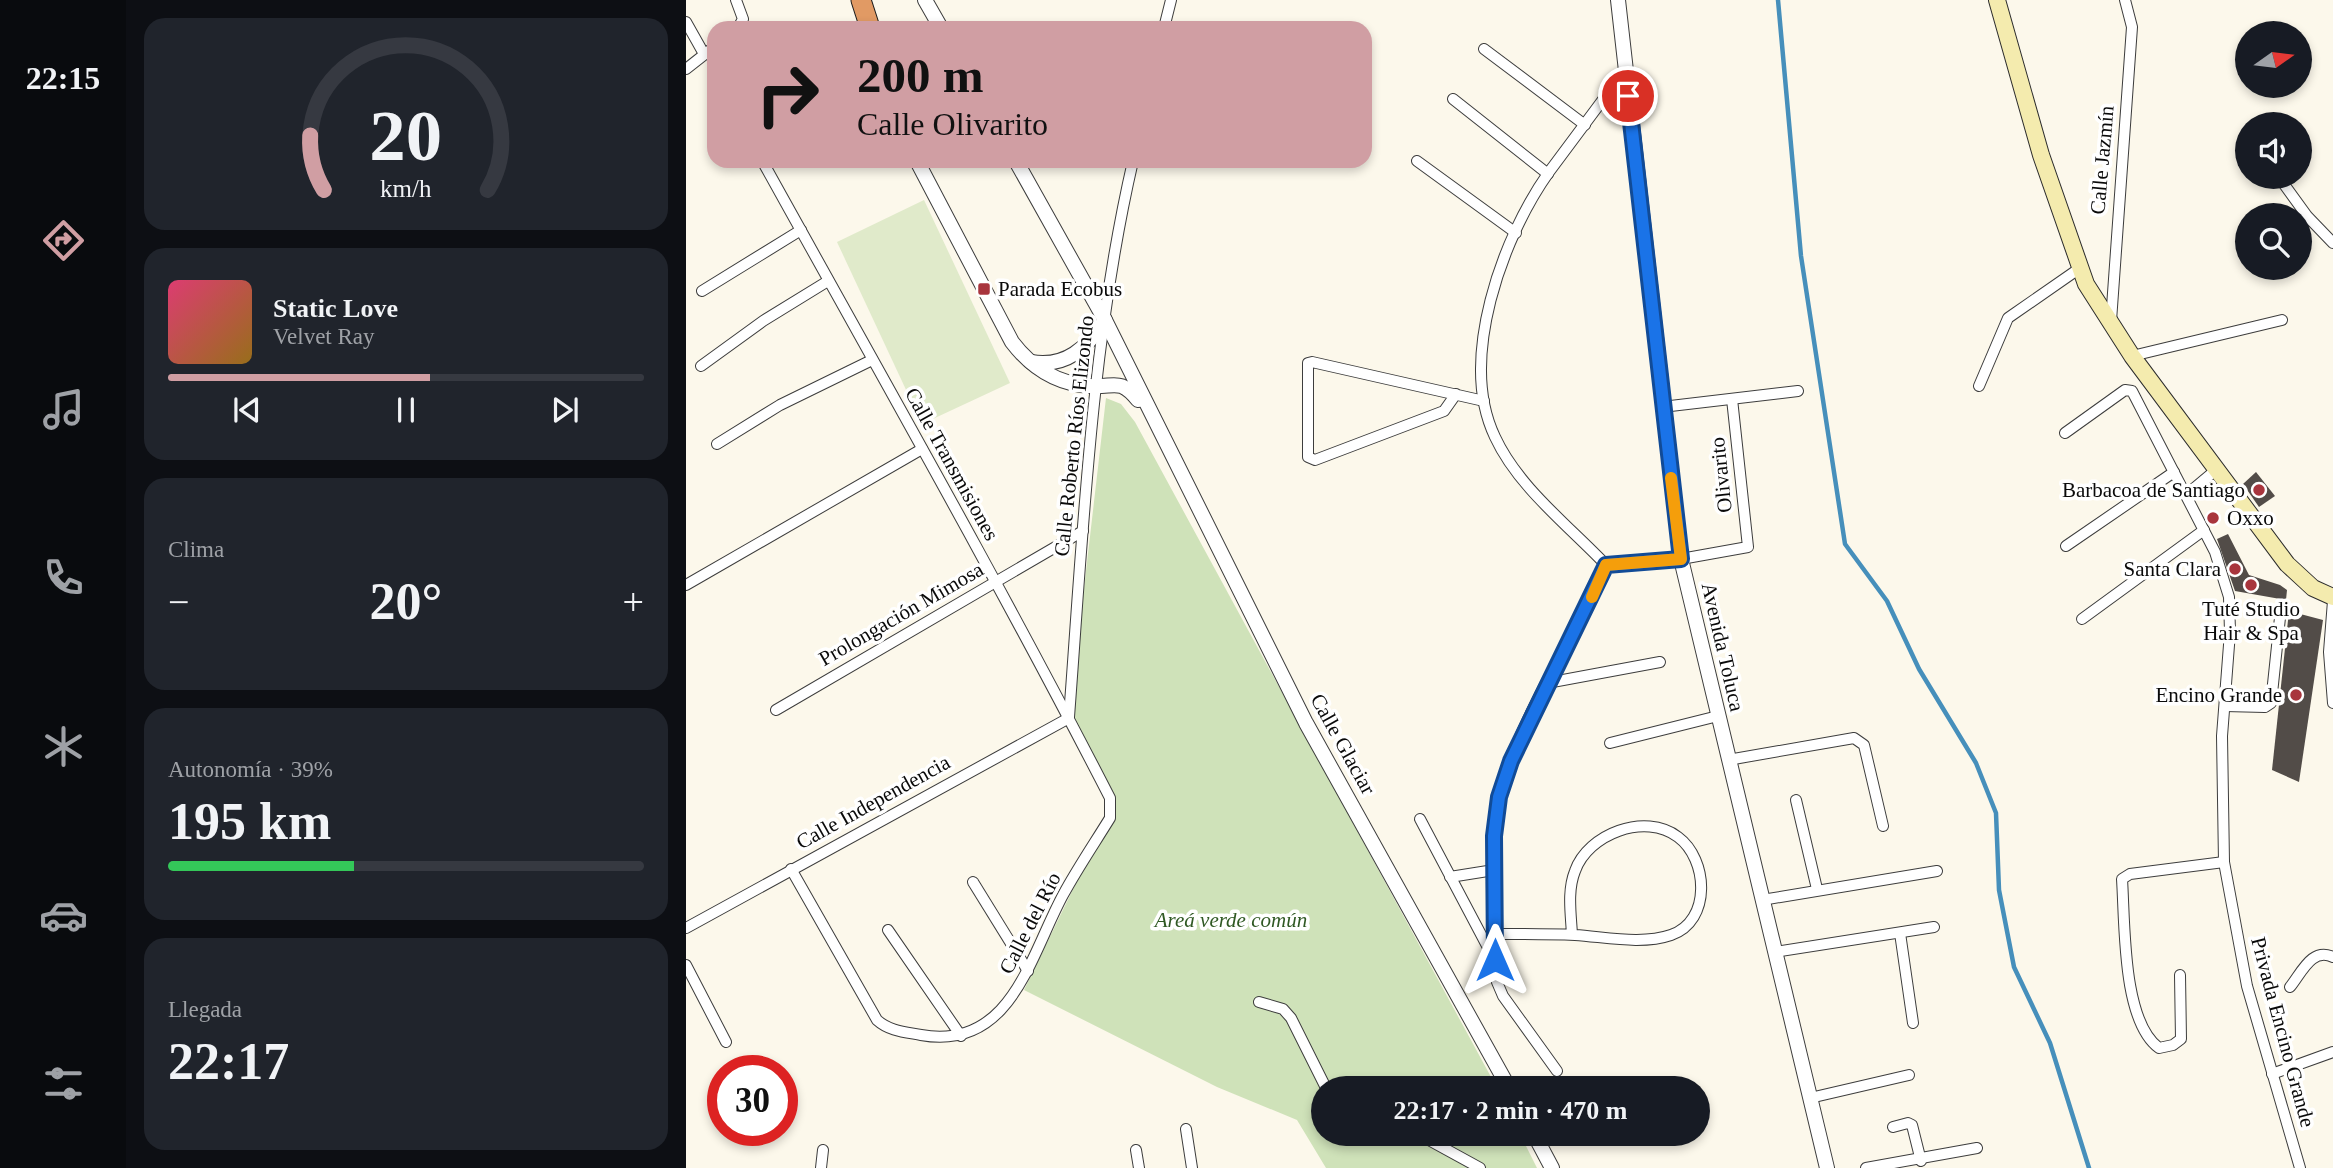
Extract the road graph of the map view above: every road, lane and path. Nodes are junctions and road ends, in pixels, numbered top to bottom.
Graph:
1 (736, 0) edge
2 (861, 0) edge
3 (866, 0) edge
4 (925, 0) edge
5 (1171, 0) edge
6 (1618, 0) edge
7 (1997, 0) edge
8 (2126, 0) edge
9 (742, 21) edge
10 (869, 21) edge
11 (870, 21) edge
12 (937, 21) edge
13 (1166, 21) edge
14 (686, 22) edge
15 (1484, 49) dead end
16 (707, 52) edge
17 (704, 54) junction
18 (686, 69) edge
19 (1625, 70) junction
20 (1453, 99) dead end
21 (1585, 125) junction
22 (1417, 161) dead end
23 (766, 168) edge
24 (921, 168) edge
25 (1020, 168) edge
26 (1131, 168) edge
27 (1548, 174) junction
28 (2288, 189) edge
29 (801, 230) junction
30 (1516, 233) junction
31 (2333, 243) edge
32 (2080, 268) junction
33 (828, 281) junction
34 (702, 291) dead end
35 (1105, 320) junction
36 (2282, 320) dead end
37 (2110, 324) junction
38 (2132, 356) junction
39 (872, 360) junction
40 (1027, 361) junction
41 (701, 366) dead end
42 (1096, 386) junction
43 (1979, 386) dead end
44 (1798, 391) dead end
45 (1456, 394) junction
46 (1732, 399) junction
47 (1484, 401) junction
48 (1662, 407) junction
49 (1150, 414) junction
50 (2065, 433) dead end
51 (717, 444) dead end
52 (922, 449) junction
53 (2217, 469) junction
54 (2174, 472) junction
55 (2186, 495) junction
56 (2204, 530) junction
57 (1083, 531) junction
58 (2066, 546) dead end
59 (1681, 559) junction
60 (1606, 565) junction
61 (995, 581) junction
62 (686, 585) edge
63 (2333, 599) edge
64 (2281, 608) dead end
65 (2081, 619) dead end
66 (1660, 662) dead end
67 (1547, 683) junction
68 (2333, 704) edge
69 (2225, 706) junction
70 (776, 710) dead end
71 (1718, 716) junction
72 (1069, 718) junction
73 (1610, 743) dead end
74 (1728, 760) junction
75 (1796, 800) dead end
76 (1420, 819) dead end
77 (1883, 827) dead end
78 (2224, 862) junction
79 (791, 869) junction
80 (1494, 870) junction
81 (1937, 871) dead end
82 (1450, 877) junction
83 (973, 882) dead end
84 (1817, 889) junction
85 (1762, 900) junction
86 (1934, 927) dead end
87 (686, 928) edge
88 (888, 930) dead end
89 (1900, 933) junction
90 (1495, 934) junction
91 (1572, 935) junction
92 (1775, 952) junction
93 (2333, 957) edge
94 (1495, 960) junction
95 (686, 965) edge
96 (1028, 971) junction
97 (2180, 975) dead end
98 (2290, 987) dead end
99 (1259, 1002) dead end
100 (1913, 1023) dead end
101 (961, 1036) junction
102 (726, 1042) dead end
103 (2333, 1052) edge
104 (1557, 1071) dead end
105 (2272, 1074) junction
106 (1909, 1075) dead end
107 (1320, 1076) edge
108 (1502, 1076) edge
109 (1810, 1098) junction
110 (1893, 1127) dead end
111 (1186, 1129) dead end
112 (1440, 1146) edge
113 (1540, 1146) edge
114 (1977, 1148) dead end
115 (823, 1150) dead end
116 (1136, 1150) dead end
117 (1921, 1161) junction
118 (821, 1168) edge
119 (1139, 1168) edge
120 (1192, 1168) edge
121 (1480, 1168) edge
122 (1552, 1168) edge
123 (1827, 1168) edge
124 (1866, 1168) edge
125 (2301, 1168) edge

1 - 9 street
2 - 10 highway
3 - 11 street
4 - 12 street
5 - 13 street
6 - 19 street, Avenida Toluca
7 - 32 main road
8 - 37 street, Calle Jazmín
14 - 17 street
15 - 21 street
16 - 17 street
17 - 18 street
19 - 21 street
19 - 48 street, Avenida Toluca
20 - 27 street
21 - 27 street
22 - 30 street
23 - 29 street, Calle Transmisiones
24 - 40 street
25 - 35 street, Calle Glaciar
26 - 35 street, Calle Roberto Ríos Elizondo
27 - 30 street
28 - 31 street
29 - 33 street, Calle Transmisiones
29 - 34 street
30 - 47 street
32 - 37 main road
32 - 43 street
33 - 39 street, Calle Transmisiones
33 - 41 street
35 - 40 street
35 - 42 street, Calle Roberto Ríos Elizondo
35 - 49 street, Calle Glaciar
36 - 38 street
37 - 38 main road
38 - 53 main road
39 - 51 street
39 - 52 street, Calle Transmisiones
40 - 42 street, Calle Glaciar
42 - 49 street, Calle Glaciar
42 - 57 street, Calle Roberto Ríos Elizondo
44 - 46 street
45 - 45 street
45 - 47 street
46 - 48 street
46 - 59 street, Olivarito
47 - 60 street
48 - 59 street, Avenida Toluca
49 - 108 street, Calle Glaciar
50 - 54 street, Privada Encino Grande
52 - 61 street, Calle Transmisiones
52 - 62 street
53 - 55 street
53 - 63 main road
54 - 55 street, Privada Encino Grande
54 - 58 street
55 - 56 street, Privada Encino Grande
56 - 65 street
56 - 69 street, Privada Encino Grande
57 - 61 street, Prolongación Mimosa
57 - 72 street, Calle Roberto Ríos Elizondo
59 - 60 street
59 - 71 street, Avenida Toluca
60 - 67 street
61 - 70 street, Prolongación Mimosa
61 - 72 street, Calle Transmisiones
63 - 68 street
64 - 69 street
66 - 67 street
67 - 80 street
69 - 78 street, Privada Encino Grande
71 - 73 street
71 - 74 street, Avenida Toluca
72 - 79 street, Calle Independencia
72 - 96 street, Calle del Río
74 - 77 street
74 - 85 street, Avenida Toluca
75 - 84 street
76 - 82 street
78 - 97 street
78 - 105 street, Privada Encino Grande
79 - 87 street, Calle Independencia
79 - 101 street
80 - 82 street
80 - 90 street
81 - 84 street
82 - 94 street
83 - 96 street
84 - 85 street
85 - 92 street, Avenida Toluca
86 - 89 street
88 - 101 street
89 - 92 street
89 - 100 street
90 - 91 street
90 - 94 street
91 - 91 street
92 - 109 street, Avenida Toluca
93 - 98 street
94 - 104 street
95 - 102 street
96 - 101 street, Calle del Río
99 - 107 street
103 - 105 street
105 - 125 street, Privada Encino Grande
106 - 109 street
109 - 123 street, Avenida Toluca
110 - 117 street
111 - 120 street
112 - 121 street
113 - 122 street
114 - 117 street
115 - 118 street
116 - 119 street
117 - 124 street

